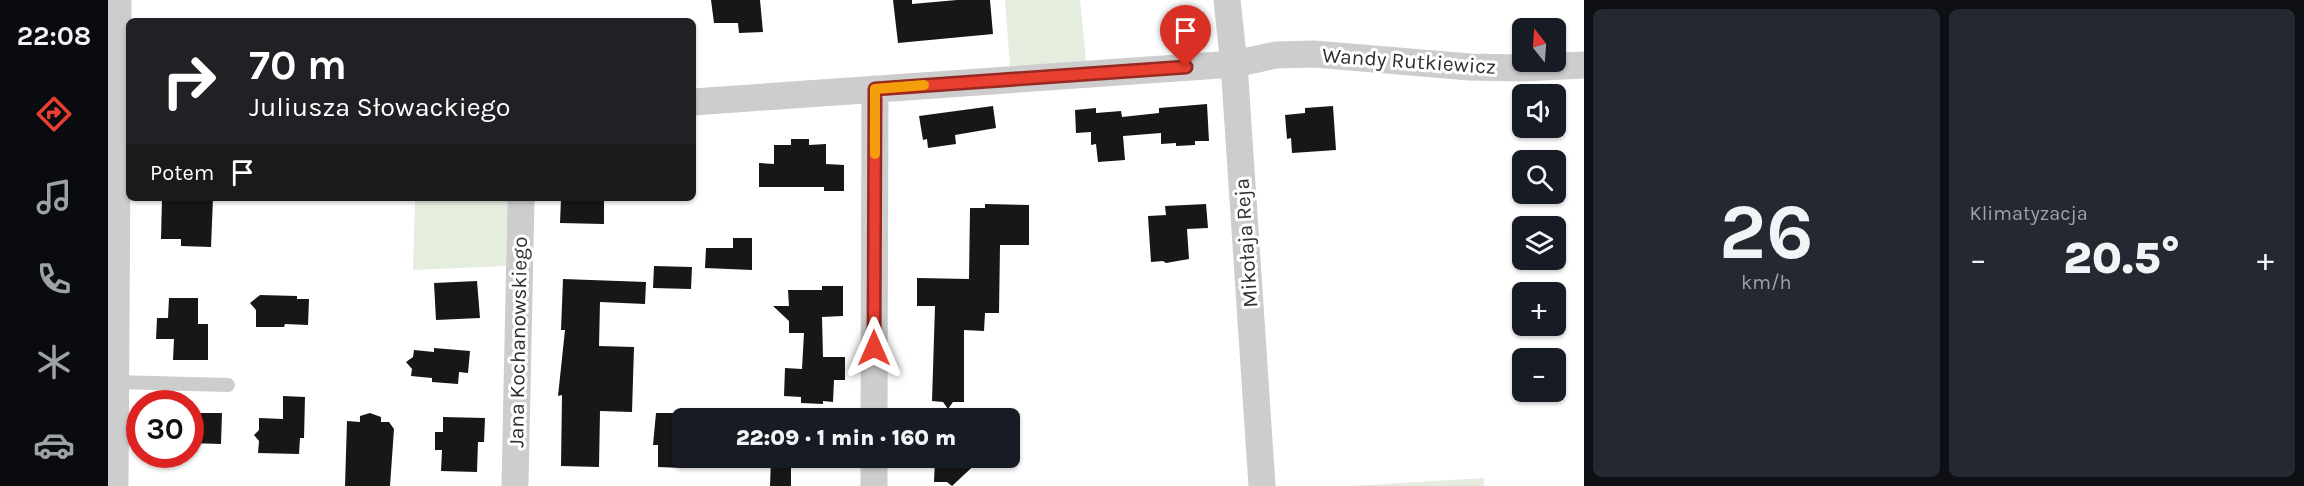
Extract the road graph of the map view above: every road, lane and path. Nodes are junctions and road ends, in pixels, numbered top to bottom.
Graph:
1 (118, 0) edge
2 (1227, 0) edge
3 (1234, 64) junction
4 (1584, 65) edge
5 (875, 89) junction
6 (696, 102) edge
7 (123, 147) edge
8 (521, 201) edge
9 (115, 382) junction
10 (228, 386) dead end
11 (874, 408) edge
12 (874, 468) edge
13 (115, 486) edge
14 (515, 486) edge
15 (874, 486) edge
16 (1262, 486) edge

1 - 7 street
2 - 3 street, Mikołaja Reja
3 - 4 street, Wandy Rutkiewicz
3 - 5 street, Wandy Rutkiewicz
3 - 16 street, Mikołaja Reja
5 - 6 street, Wandy Rutkiewicz
5 - 11 street
7 - 9 street
8 - 14 street, Jana Kochanowskiego
9 - 10 lane
9 - 13 street
12 - 15 street

